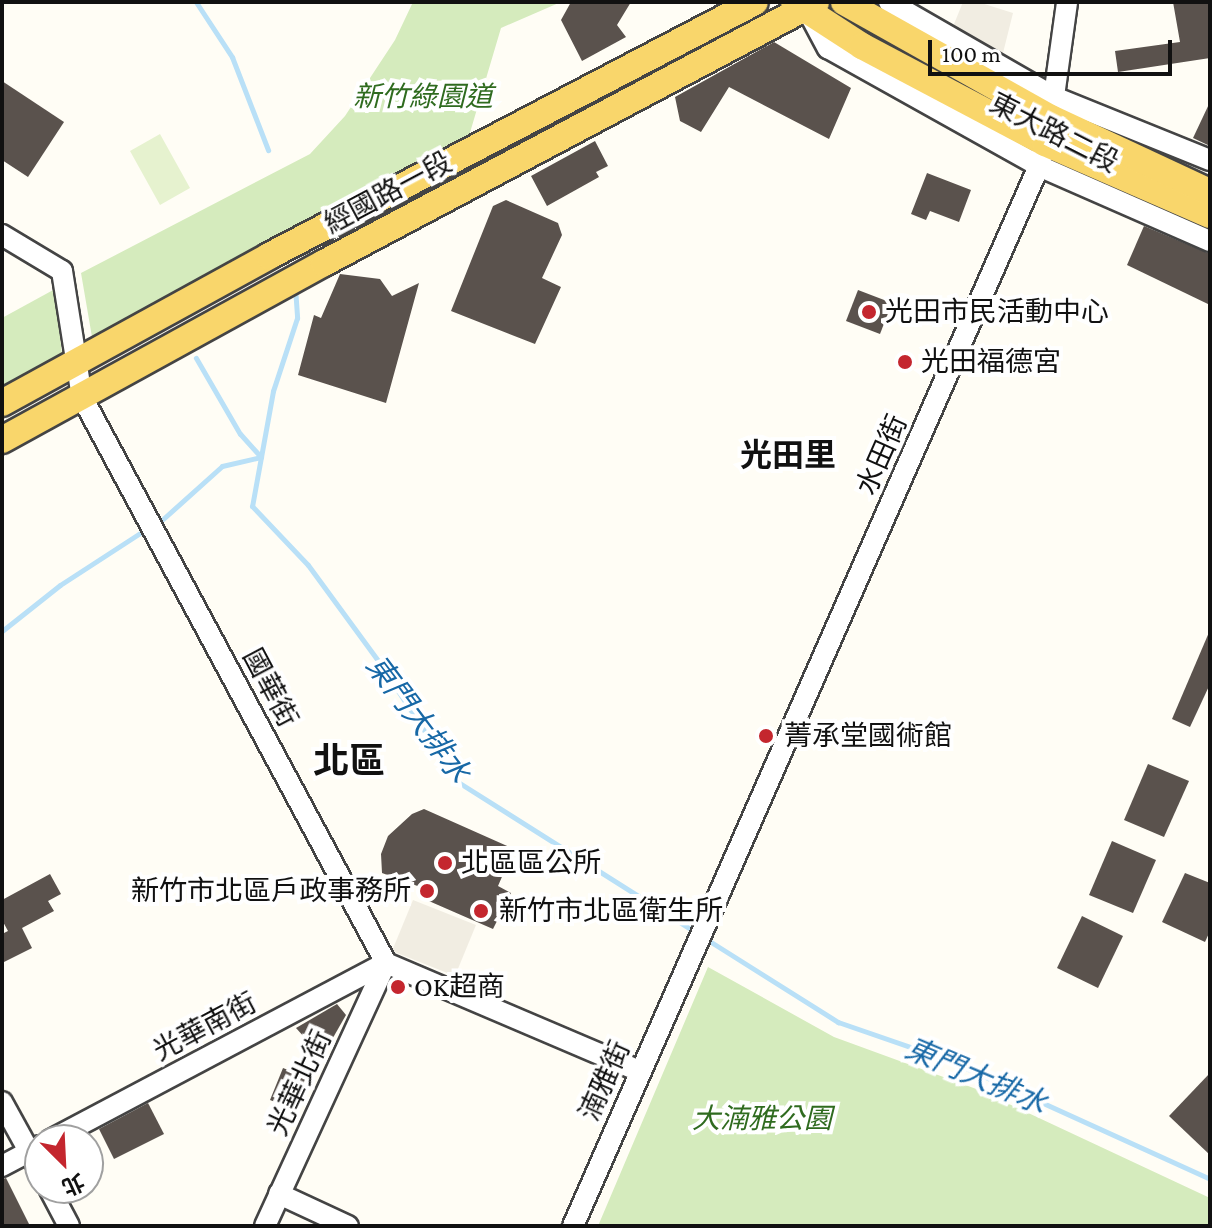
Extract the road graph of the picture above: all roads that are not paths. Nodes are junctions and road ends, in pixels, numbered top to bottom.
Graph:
1 (755, 2) edge
2 (844, 2) edge
3 (889, 2) edge
4 (1067, 2) edge
5 (806, 5) edge
6 (1047, 131) junction
7 (1210, 160) edge
8 (1210, 192) edge
9 (1210, 215) edge
10 (2, 235) edge
11 (1210, 241) edge
12 (78, 362) junction
13 (82, 397) junction
14 (2, 403) edge
15 (2, 440) edge
16 (691, 959) joint
17 (386, 963) junction
18 (639, 1071) junction
19 (2, 1102) edge
20 (81, 1124) edge
21 (24, 1133) edge
22 (24, 1155) edge
23 (2, 1166) edge
24 (279, 1194) junction
25 (57, 1204) edge
26 (69, 1226) edge
27 (265, 1226) edge
28 (348, 1226) edge
29 (573, 1226) edge

1 - 12 main road, 經國路一段
2 - 6 main road, 東大路二段
3 - 6 street, 東大路二段
4 - 6 street, 水田街
5 - 6 main road, 東大路二段
5 - 13 main road, 經國路一段
6 - 7 street, 東大路二段
6 - 8 main road, 東大路二段
6 - 9 main road, 東大路二段
6 - 11 street, 東大路二段
6 - 16 street, 水田街
10 - 12 street, 國華街
12 - 13 street, 國華街
12 - 14 main road, 經國路一段
13 - 15 main road, 經國路一段
13 - 17 street, 國華街
16 - 18 street, 湳雅街
17 - 18 street
17 - 20 street, 光華南街
17 - 24 street, 光華北街
18 - 29 street, 湳雅街
19 - 21 street
22 - 23 street
24 - 27 street, 光華北街
24 - 28 street
25 - 26 street

